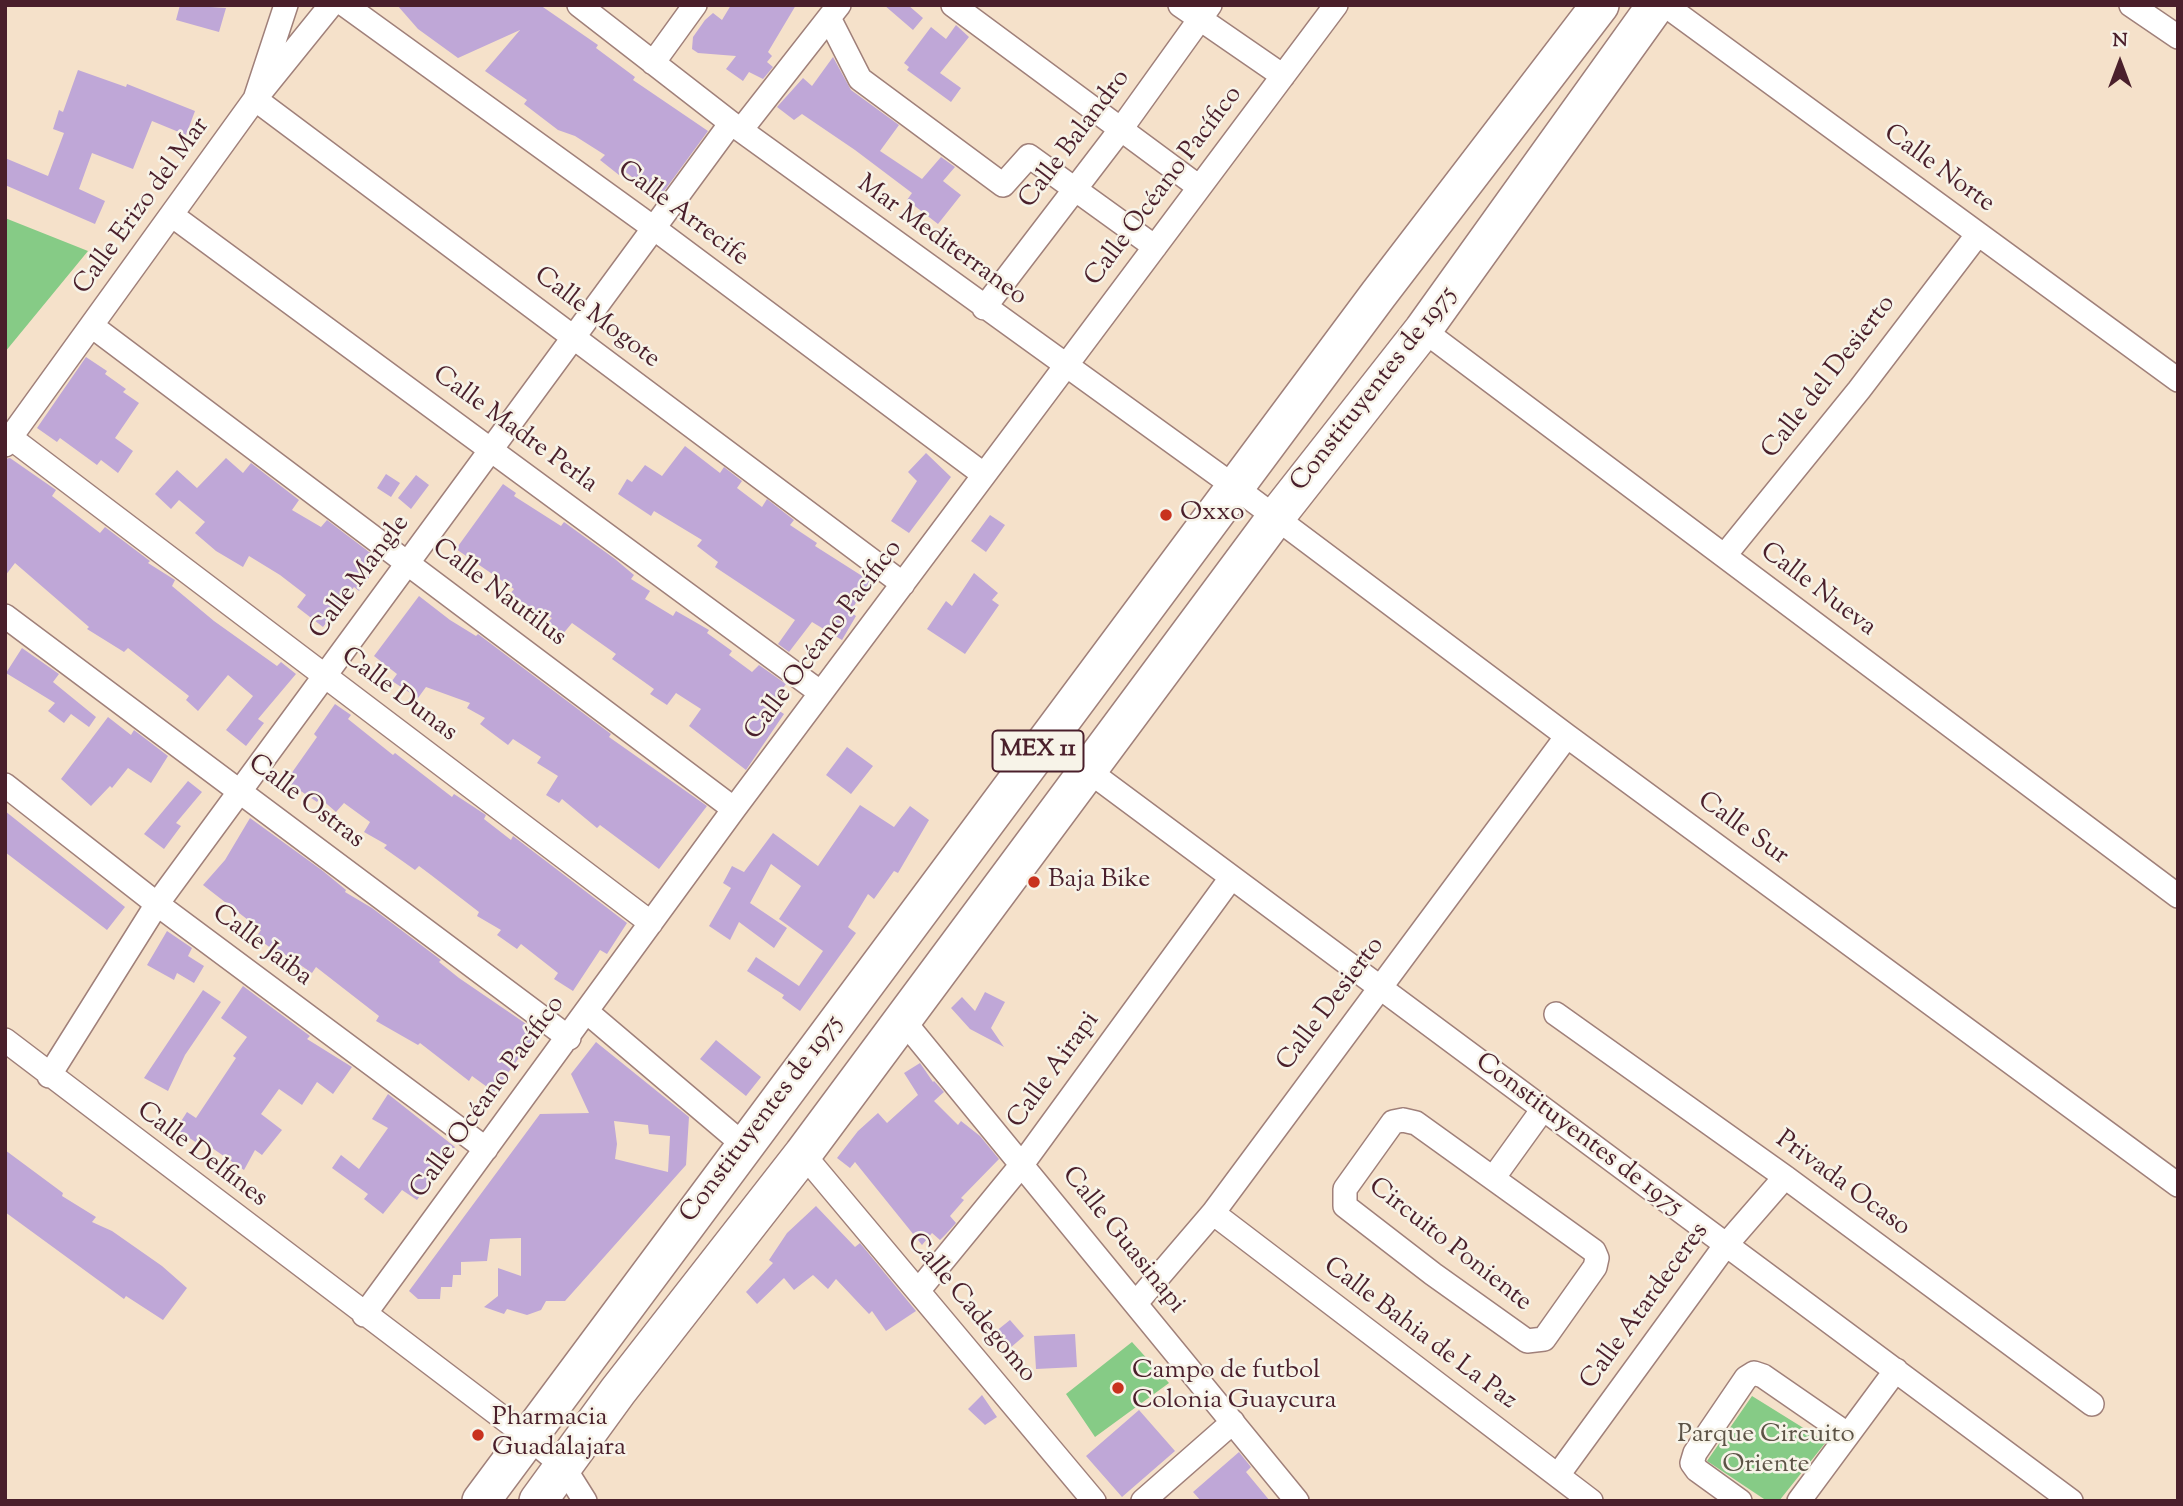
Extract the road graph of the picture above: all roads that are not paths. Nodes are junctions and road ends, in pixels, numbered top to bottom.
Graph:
1 (286, 5) edge
2 (331, 5) edge
3 (345, 5) edge
4 (579, 5) edge
5 (695, 5) edge
6 (953, 5) edge
7 (1180, 5) edge
8 (1336, 5) edge
9 (1600, 5) edge
10 (1656, 5) edge
11 (1665, 5) edge
12 (2131, 5) edge
13 (834, 12) edge
14 (1205, 12) edge
15 (2178, 37) edge
16 (653, 63) junction
17 (1283, 76) junction
18 (255, 99) junction
19 (736, 127) junction
20 (1121, 129) junction
21 (1199, 187) junction
22 (1075, 190) junction
23 (173, 216) junction
24 (655, 229) junction
25 (1978, 234) junction
26 (1155, 247) junction
27 (984, 308) junction
28 (92, 326) junction
29 (1423, 330) junction
30 (574, 337) junction
31 (1066, 368) junction
32 (2178, 380) edge
33 (8, 442) edge
34 (492, 449) junction
35 (983, 474) junction
36 (1235, 487) junction
37 (1276, 517) junction
38 (1725, 555) junction
39 (408, 561) junction
40 (903, 584) junction
41 (5, 616) edge
42 (323, 675) junction
43 (821, 692) junction
44 (1567, 736) junction
45 (1046, 740) junction
46 (1086, 769) junction
47 (5, 785) edge
48 (241, 789) junction
49 (734, 809) junction
50 (1231, 878) junction
51 (2178, 896) edge
52 (157, 904) junction
53 (651, 923) junction
54 (1379, 989) junction
55 (587, 1012) junction
56 (1556, 1014) dead end
57 (902, 1019) junction
58 (569, 1038) junction
59 (5, 1040) edge
60 (49, 1076) junction
61 (1543, 1109) junction
62 (744, 1146) junction
63 (486, 1149) junction
64 (803, 1154) junction
65 (1023, 1163) junction
66 (1494, 1177) junction
67 (1785, 1177) junction
68 (2178, 1185) edge
69 (1213, 1213) junction
70 (1725, 1246) junction
71 (918, 1291) junction
72 (1136, 1303) junction
73 (364, 1315) junction
74 (1896, 1370) junction
75 (2092, 1404) dead end
76 (1233, 1422) junction
77 (1847, 1434) junction
78 (528, 1437) junction
79 (563, 1466) junction
80 (1558, 1475) junction
81 (481, 1501) edge
82 (538, 1501) edge
83 (585, 1501) edge
84 (1094, 1501) edge
85 (1143, 1501) edge
86 (1297, 1501) edge
87 (1591, 1501) edge
88 (1740, 1501) edge
89 (1799, 1501) edge
90 (2071, 1501) edge

1 - 18 street
2 - 18 street, Calle Erizo del Mar
3 - 24 street, Calle Arrecife
4 - 16 street, Mar Mediterraneo
5 - 16 street
6 - 20 street
7 - 14 street
8 - 17 street, Calle Océano Pacífico
9 - 36 main road, Constituyentes de 1975 / MEX 11
10 - 29 main road, Constituyentes de 1975 / MEX 11
11 - 25 street, Calle Norte
12 - 15 street
13 - 19 street, Calle Mangle
13 - 22 street
14 - 17 street
14 - 20 street, Calle Balandro
16 - 19 street, Mar Mediterraneo
17 - 21 street, Calle Océano Pacífico
18 - 23 street, Calle Erizo del Mar
18 - 30 street, Calle Mogote
19 - 24 street, Calle Mangle
19 - 27 street, Mar Mediterraneo
20 - 21 street
20 - 22 street, Calle Balandro
21 - 26 street, Calle Océano Pacífico
22 - 26 street
22 - 27 street, Calle Balandro
23 - 28 street, Calle Erizo del Mar
23 - 34 street, Calle Madre Perla
24 - 30 street, Calle Mangle
24 - 35 street, Calle Arrecife
25 - 32 street, Calle Norte
25 - 38 street, Calle del Desierto
26 - 31 street, Calle Océano Pacífico
27 - 31 street, Mar Mediterraneo
28 - 33 street, Calle Erizo del Mar
28 - 39 street, Calle Nautilus
29 - 37 main road, Constituyentes de 1975 / MEX 11
29 - 38 street, Calle Nueva
30 - 34 street, Calle Mangle
30 - 40 street, Calle Mogote
31 - 35 street, Calle Océano Pacífico
31 - 36 street, Mar Mediterraneo
33 - 42 street, Calle Dunas
34 - 39 street, Calle Mangle
34 - 43 street, Calle Madre Perla
35 - 40 street, Calle Océano Pacífico
36 - 37 street, Mar Mediterraneo
36 - 45 main road, Constituyentes de 1975 / MEX 11
37 - 44 street, Calle Sur
37 - 46 main road, Constituyentes de 1975 / MEX 11
38 - 51 street, Calle Nueva
39 - 42 street, Calle Mangle
39 - 49 street, Calle Nautilus
40 - 43 street, Calle Océano Pacífico
41 - 48 street, Calle Ostras
42 - 48 street, Calle Mangle
42 - 53 street, Calle Dunas
43 - 49 street, Calle Océano Pacífico
44 - 54 street, Calle Desierto
44 - 68 street, Calle Sur
45 - 46 street, Constituyentes de 1975
45 - 62 main road, Constituyentes de 1975 / MEX 11
46 - 50 street, Constituyentes de 1975
46 - 57 main road, Constituyentes de 1975 / MEX 11
47 - 52 street, Calle Jaiba
48 - 52 street, Calle Mangle
48 - 58 street, Calle Ostras
49 - 53 street, Calle Océano Pacífico
50 - 54 street, Constituyentes de 1975
50 - 65 street, Calle Airapi
52 - 60 street, Calle Mangle
52 - 63 street, Calle Jaiba
53 - 55 street, Calle Océano Pacífico
54 - 61 street, Constituyentes de 1975
54 - 69 street, Calle Desierto
55 - 58 street, Calle Océano Pacífico
55 - 62 street
56 - 67 street, Privada Ocaso
57 - 64 main road, Constituyentes de 1975 / MEX 11
57 - 65 street, Calle Guasinapi
58 - 63 street, Calle Océano Pacífico
59 - 60 street, Calle Delfines
60 - 73 street, Calle Delfines
61 - 66 street
61 - 70 street, Constituyentes de 1975
62 - 78 main road, Constituyentes de 1975 / MEX 11
63 - 73 street, Calle Océano Pacífico
64 - 71 street, Calle Cadegomo
64 - 79 main road, Constituyentes de 1975 / MEX 11
65 - 71 street, Calle Airapi
65 - 72 street, Calle Guasinapi
66 - 66 street, Circuito Poniente
67 - 70 street, Calle Atardeceres
67 - 75 street, Privada Ocaso
69 - 72 street, Calle Desierto
69 - 80 street, Calle Bahia de La Paz
70 - 74 street, Constituyentes de 1975
70 - 80 street, Calle Atardeceres
71 - 84 street, Calle Cadegomo
72 - 76 street, Calle Guasinapi
73 - 78 street, Calle Delfines
74 - 77 street
74 - 90 street, Constituyentes de 1975
76 - 85 street
76 - 86 street, Calle Guasinapi
77 - 88 street
77 - 89 street
78 - 79 street, Calle Delfines
78 - 81 main road, Constituyentes de 1975 / MEX 11
79 - 82 main road, Constituyentes de 1975 / MEX 11
79 - 83 street, Calle Delfines
80 - 87 street, Calle Bahia de La Paz

